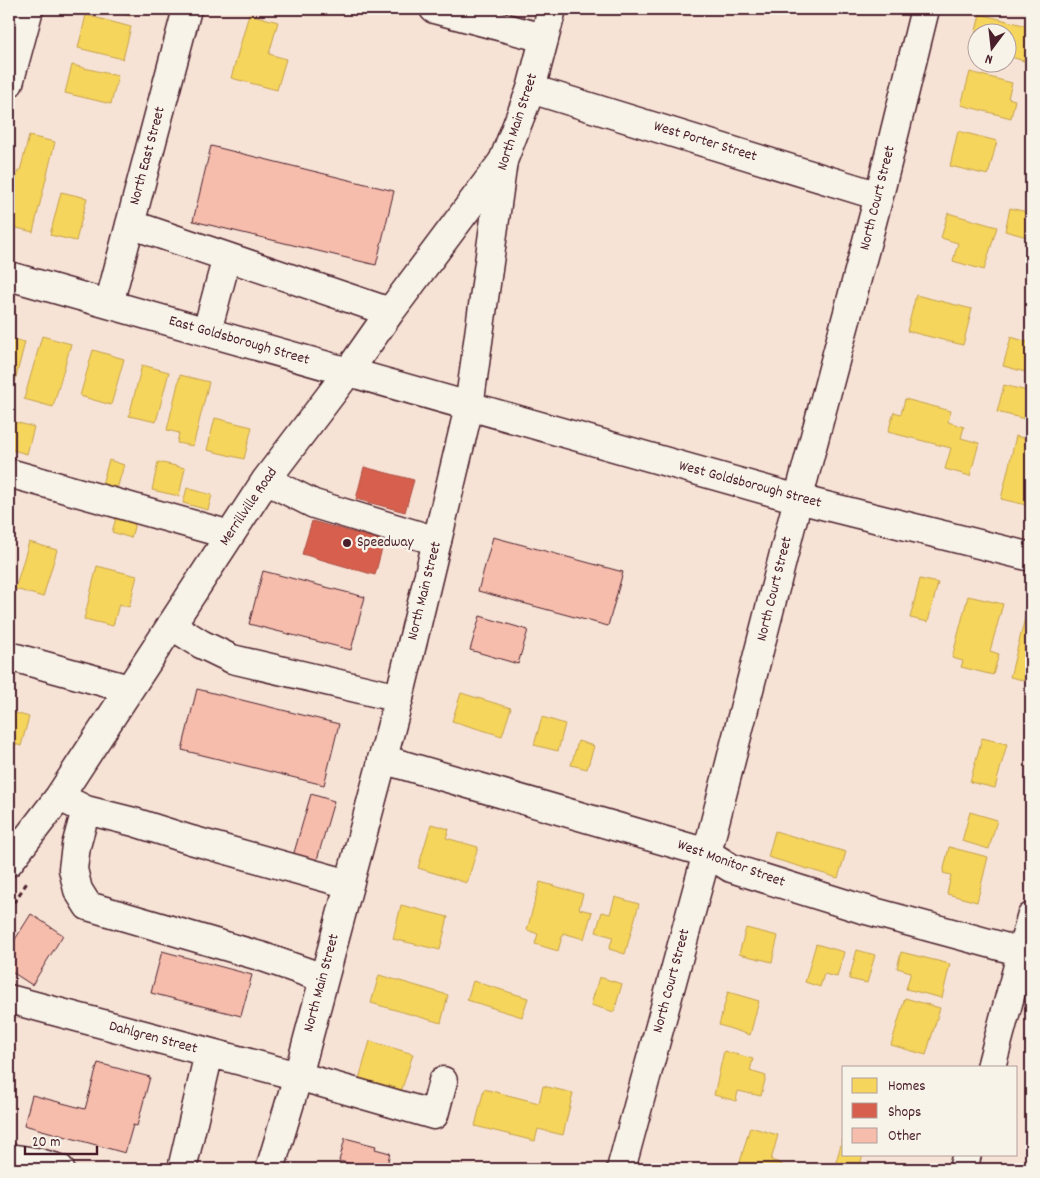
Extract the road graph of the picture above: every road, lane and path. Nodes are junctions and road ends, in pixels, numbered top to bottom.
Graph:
1 (29, 9) edge
2 (187, 9) edge
3 (434, 9) edge
4 (552, 9) edge
5 (925, 9) edge
6 (544, 38) junction
7 (9, 83) edge
8 (531, 89) junction
9 (502, 160) junction
10 (879, 196) junction
11 (130, 224) junction
12 (226, 257) junction
13 (9, 276) edge
14 (109, 304) junction
15 (390, 312) junction
16 (206, 332) junction
17 (348, 372) junction
18 (470, 406) junction
19 (9, 473) edge
20 (266, 480) junction
21 (798, 499) junction
22 (230, 535) junction
23 (437, 541) junction
24 (1031, 557) edge
25 (172, 625) junction
26 (9, 656) edge
27 (129, 689) junction
28 (399, 698) junction
29 (382, 759) junction
30 (59, 797) junction
31 (86, 810) junction
32 (707, 853) junction
33 (9, 862) edge
34 (349, 884) junction
35 (1031, 917) edge
36 (1022, 952) junction
37 (323, 978) junction
38 (9, 999) edge
39 (210, 1053) junction
40 (991, 1066) edge
41 (298, 1076) junction
42 (443, 1081) dead end
43 (966, 1156) edge
44 (9, 1158) edge
45 (60, 1169) edge
46 (182, 1169) edge
47 (270, 1169) edge
48 (621, 1169) edge
49 (963, 1169) edge

1 - 7 street
2 - 11 street, North East Street
3 - 6 street
4 - 6 street, North Main Street
5 - 10 street, North Court Street
6 - 8 street, North Main Street
8 - 9 street, North Main Street
8 - 10 street, West Porter Street
9 - 15 street, Merrillville Road
9 - 18 street, North Main Street
10 - 21 street, North Court Street
11 - 12 street
11 - 14 street, North East Street
12 - 15 street
12 - 16 street
13 - 14 street, East Goldsborough Street
14 - 16 street, East Goldsborough Street
15 - 17 street, Merrillville Road
16 - 17 street, East Goldsborough Street
17 - 18 street, East Goldsborough Street
17 - 20 street, Merrillville Road
18 - 21 street, West Goldsborough Street
18 - 23 street, North Main Street
19 - 22 street
20 - 22 street, Merrillville Road
20 - 23 street
21 - 24 street, West Goldsborough Street
21 - 32 street, North Court Street
22 - 25 street, Merrillville Road
23 - 28 street, North Main Street
25 - 27 street, Merrillville Road
25 - 28 street
26 - 27 street
27 - 30 street, Merrillville Road
28 - 29 street, North Main Street
29 - 32 street, West Monitor Street
29 - 34 street, North Main Street
30 - 31 street
30 - 33 street, Merrillville Road
31 - 34 street
31 - 37 street
32 - 36 street, West Monitor Street
32 - 48 street, North Court Street
34 - 37 street, North Main Street
35 - 36 street
36 - 40 street
37 - 41 street, North Main Street
38 - 39 street, Dahlgren Street
39 - 41 street, Dahlgren Street
39 - 46 street
41 - 42 street, Dahlgren Street
41 - 47 street, North Main Street
43 - 49 street
44 - 45 street

